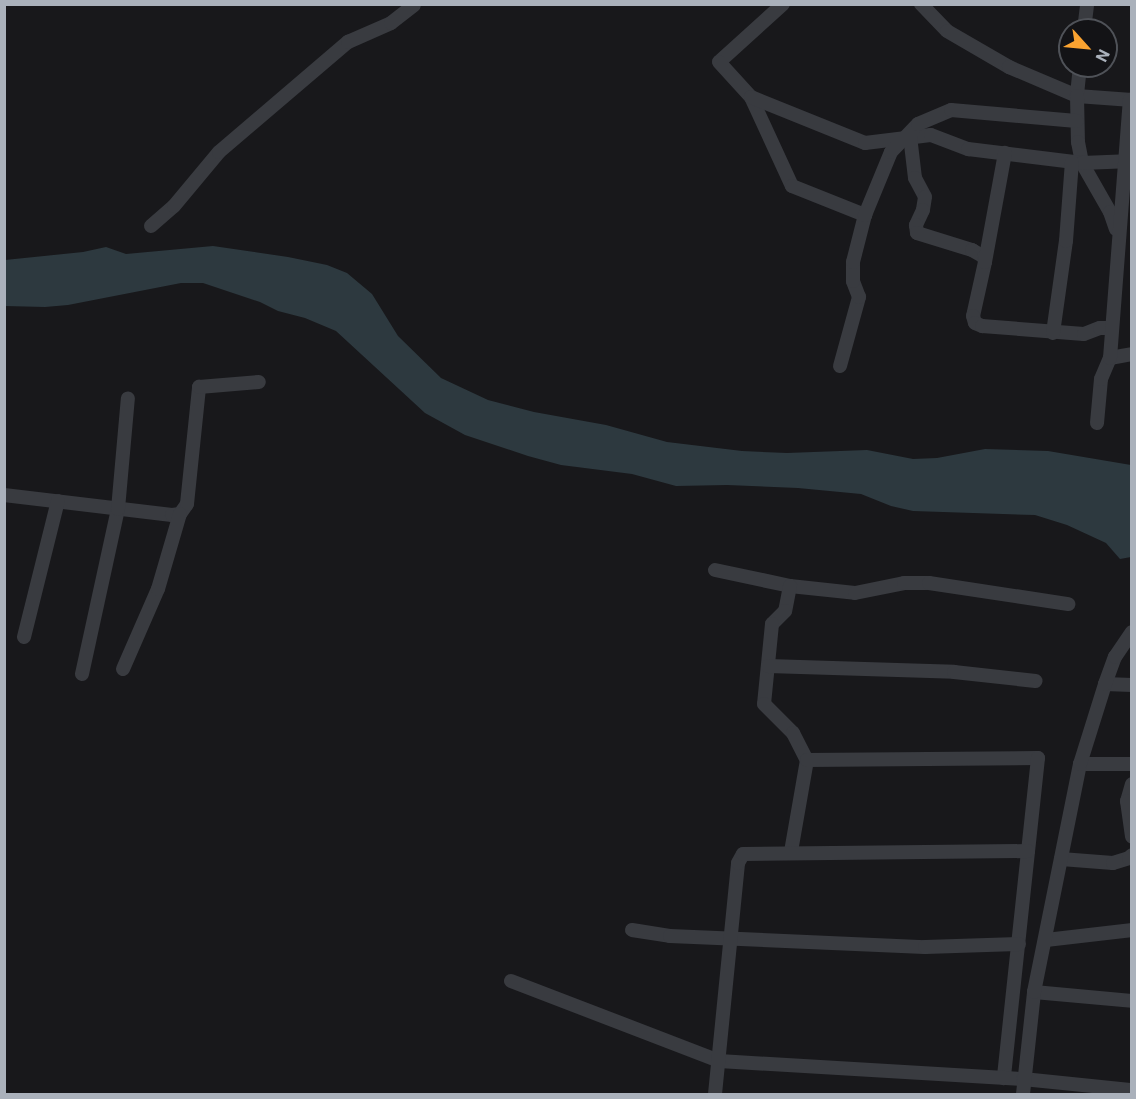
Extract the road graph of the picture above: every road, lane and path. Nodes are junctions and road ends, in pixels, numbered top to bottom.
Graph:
1 (783, 4) edge
2 (921, 4) edge
3 (413, 5) edge
4 (1079, 78) edge
5 (1077, 96) junction
6 (751, 97) junction
7 (1131, 100) edge
8 (1077, 121) junction
9 (908, 136) junction
10 (1005, 153) junction
11 (1128, 161) edge
12 (1077, 162) junction
13 (865, 215) junction
14 (151, 226) dead end
15 (1118, 234) junction
16 (986, 262) junction
17 (1112, 328) junction
18 (1053, 333) junction
19 (1131, 354) edge
20 (1110, 358) junction
21 (840, 366) dead end
22 (259, 382) dead end
23 (128, 398) dead end
24 (1097, 423) dead end
25 (4, 495) edge
26 (58, 501) junction
27 (118, 509) junction
28 (180, 514) junction
29 (716, 570) dead end
30 (790, 586) junction
31 (1068, 604) dead end
32 (1131, 632) edge
33 (24, 637) dead end
34 (768, 666) junction
35 (123, 669) dead end
36 (82, 674) dead end
37 (1036, 681) dead end
38 (1105, 684) junction
39 (1131, 685) edge
40 (807, 760) junction
41 (1080, 764) junction
42 (1131, 764) edge
43 (1131, 783) edge
44 (1131, 837) edge
45 (1028, 851) junction
46 (791, 852) junction
47 (1131, 855) edge
48 (1061, 859) junction
49 (632, 930) dead end
50 (1131, 930) edge
51 (731, 939) junction
52 (1046, 940) junction
53 (1019, 944) junction
54 (511, 981) dead end
55 (1034, 992) junction
56 (1131, 1001) edge
57 (719, 1061) junction
58 (1004, 1078) junction
59 (1023, 1079) junction
60 (1131, 1090) edge
61 (715, 1095) edge
62 (1023, 1095) edge

1 - 6 street
2 - 5 street
3 - 14 street
4 - 5 street
5 - 7 street
5 - 8 street
6 - 9 street
6 - 13 street
7 - 11 street
8 - 9 street
8 - 12 street
9 - 10 street
9 - 13 street
9 - 16 street
10 - 12 street
10 - 16 street
11 - 12 street
11 - 15 street
12 - 15 street
12 - 18 street
13 - 21 street
15 - 17 street
16 - 18 street
17 - 18 street
17 - 20 street
19 - 20 street
20 - 24 street
22 - 28 street
23 - 27 street
25 - 26 street
26 - 27 street
26 - 33 street
27 - 28 street
27 - 36 street
28 - 35 street
29 - 30 street
30 - 31 street
30 - 34 street
32 - 38 street
34 - 37 street
34 - 40 street
38 - 39 street
38 - 41 street
40 - 45 street
40 - 46 street
41 - 42 street
41 - 48 street
43 - 44 street
45 - 46 street
45 - 53 street
46 - 51 street
47 - 48 street
48 - 52 street
49 - 51 street
50 - 52 street
51 - 53 street
51 - 57 street
52 - 55 street
53 - 58 street
54 - 57 street
55 - 56 street
55 - 59 street
57 - 58 street
57 - 61 street
58 - 59 street
59 - 60 street
59 - 62 street

